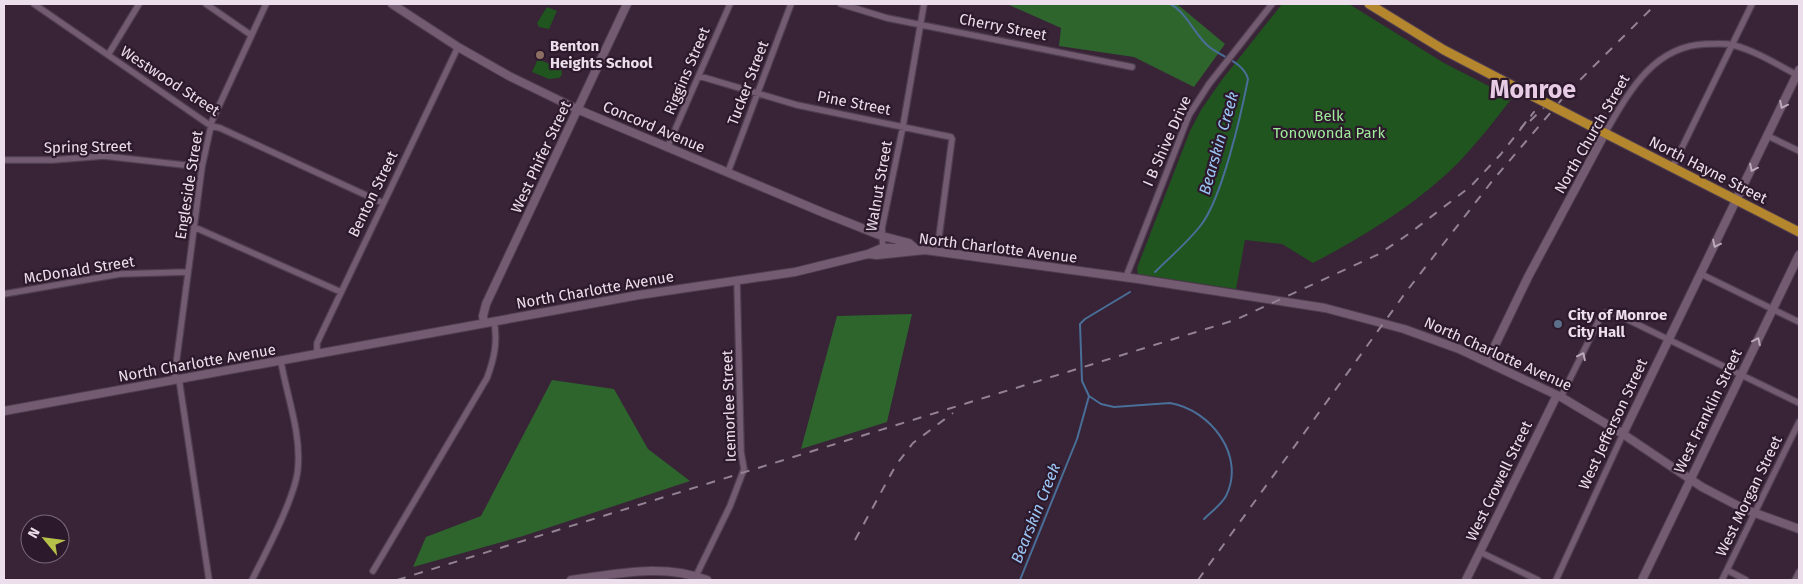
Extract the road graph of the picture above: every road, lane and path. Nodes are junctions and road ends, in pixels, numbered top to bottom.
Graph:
1 (34, 4) edge
2 (139, 4) edge
3 (206, 4) edge
4 (266, 4) edge
5 (392, 4) edge
6 (627, 4) edge
7 (730, 4) edge
8 (792, 4) edge
9 (841, 4) edge
10 (924, 4) edge
11 (1272, 4) edge
12 (1369, 4) edge
13 (1752, 4) edge
14 (922, 24) junction
15 (251, 34) junction
16 (1732, 44) junction
17 (458, 47) junction
18 (108, 55) junction
19 (1132, 67) dead end
20 (1799, 74) edge
21 (699, 76) junction
22 (757, 94) junction
23 (579, 110) junction
24 (210, 126) junction
25 (903, 126) junction
26 (1605, 133) junction
27 (1768, 136) junction
28 (667, 148) junction
29 (1799, 151) edge
30 (4, 160) edge
31 (202, 166) junction
32 (1672, 168) junction
33 (728, 172) junction
34 (1737, 200) junction
35 (383, 203) junction
36 (194, 227) junction
37 (1799, 232) edge
38 (882, 236) junction
39 (917, 250) junction
40 (883, 251) junction
41 (936, 252) junction
42 (1799, 255) edge
43 (188, 272) junction
44 (1701, 274) junction
45 (1126, 278) junction
46 (737, 281) junction
47 (341, 292) junction
48 (4, 294) edge
49 (1773, 309) junction
50 (494, 321) junction
51 (1799, 322) edge
52 (484, 323) junction
53 (1668, 340) junction
54 (317, 354) junction
55 (281, 362) junction
56 (1488, 362) junction
57 (1741, 374) junction
58 (176, 380) junction
59 (1559, 396) junction
60 (1799, 403) edge
61 (4, 412) edge
62 (1799, 422) edge
63 (1623, 434) junction
64 (1690, 479) junction
65 (1754, 513) junction
66 (1799, 529) edge
67 (1480, 552) junction
68 (1726, 570) junction
69 (373, 571) dead end
70 (1799, 572) edge
71 (695, 578) edge
72 (209, 580) edge
73 (252, 580) edge
74 (571, 580) edge
75 (707, 580) edge
76 (1466, 580) edge
77 (1538, 580) edge
78 (1556, 580) edge
79 (1642, 580) edge
80 (1722, 580) edge
81 (1746, 580) edge
82 (1796, 580) edge

1 - 18 street, Westwood Street
2 - 18 street
3 - 15 street
4 - 15 street, Engleside Street
5 - 17 main road, Concord Avenue
6 - 23 main road, West Phifer Street
7 - 21 street, Riggins Street
8 - 22 street, Tucker Street
9 - 14 street, Cherry Street
10 - 14 street, Walnut Street
11 - 45 street, I B Shive Drive
12 - 26 main road, North Hayne Street, bridge
13 - 16 street
14 - 19 street, Cherry Street
14 - 25 street, Walnut Street
15 - 24 street, Engleside Street
16 - 20 street, North Church Street
16 - 26 street, North Church Street
16 - 32 street
17 - 23 main road, Concord Avenue
17 - 35 street, Benton Street
18 - 24 street, Westwood Street
20 -> 27 main road, West Jefferson Street
21 - 22 street, Pine Street
21 - 28 street, Riggins Street
22 - 25 street, Pine Street
22 - 33 street, Tucker Street
23 - 28 main road, Concord Avenue
23 - 52 main road, West Phifer Street
24 - 31 street, Engleside Street
24 - 35 street, Westwood Street
25 - 38 street, Walnut Street
25 - 41 street, Pine Street
26 - 32 main road, North Hayne Street
26 - 56 main road, North Church Street
27 - 29 street
27 -> 34 main road, West Jefferson Street
28 - 33 main road, Concord Avenue
30 - 31 street, Spring Street
31 - 36 street, Engleside Street
32 - 34 main road, North Hayne Street
33 - 38 main road, Concord Avenue
34 - 37 main road, North Hayne Street
34 -> 44 main road, West Jefferson Street
35 - 47 street, Benton Street
36 - 43 street, Engleside Street
36 - 47 street
38 - 39 main road, Concord Avenue
38 - 40 street, Walnut Street
39 - 40 main road, North Charlotte Avenue
39 - 41 main road, North Charlotte Avenue
40 - 46 main road, North Charlotte Avenue
41 - 45 main road, North Charlotte Avenue
42 - 49 main road, West Franklin Street
43 - 48 street, McDonald Street
43 - 58 street, Engleside Street
44 - 49 street
44 - 53 main road, West Jefferson Street
45 - 56 main road, North Charlotte Avenue
46 - 50 main road, North Charlotte Avenue
46 - 71 street, Icemorlee Street
47 - 54 street, Benton Street
49 - 51 street
57 -> 49 main road, West Franklin Street
50 - 52 main road, North Charlotte Avenue
50 - 69 street
52 - 54 main road, North Charlotte Avenue
53 - 57 street
59 -> 53 street, West Crowell Street
53 - 63 main road, West Jefferson Street
54 - 55 main road, North Charlotte Avenue
55 - 58 main road, North Charlotte Avenue
55 - 73 street
56 - 59 main road, North Charlotte Avenue
57 - 60 street
57 - 64 main road, West Franklin Street
58 - 61 main road, North Charlotte Avenue
58 - 72 street, Engleside Street
59 - 63 main road, North Charlotte Avenue
59 - 67 main road, West Crowell Street
62 - 65 street, West Morgan Street
63 - 64 main road, North Charlotte Avenue
63 - 78 street, West Jefferson Street
64 - 65 main road, North Charlotte Avenue
64 - 79 main road, West Franklin Street
65 - 66 main road, North Charlotte Avenue
65 - 68 street, West Morgan Street
67 - 76 main road, West Crowell Street
67 - 77 street
68 - 80 street, West Morgan Street
68 - 81 street
70 - 82 street
71 - 74 main road
71 - 75 main road

